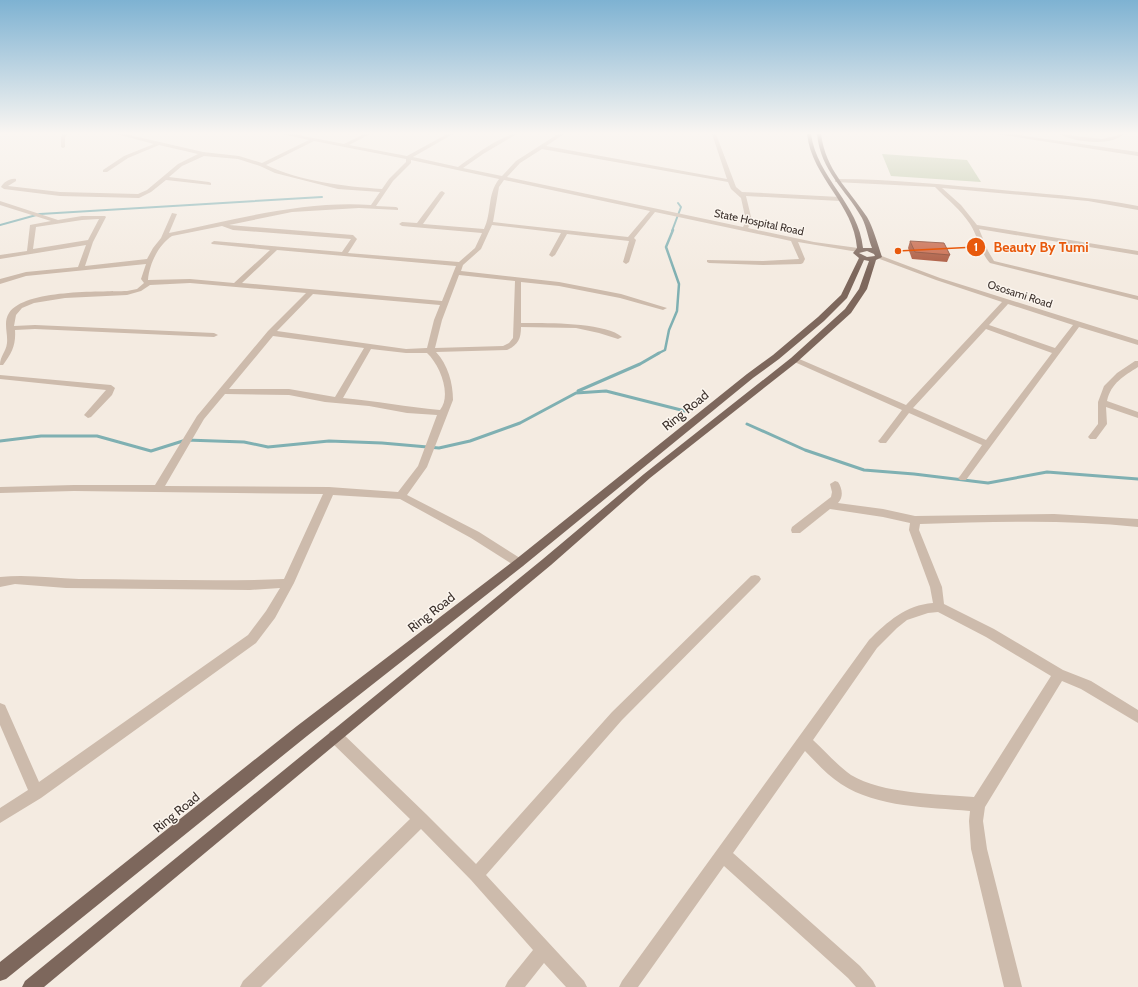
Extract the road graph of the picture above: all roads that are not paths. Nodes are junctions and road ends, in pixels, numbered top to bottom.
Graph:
1 (14, 180) dead end
2 (162, 180) edge
3 (179, 180) edge
4 (310, 180) edge
5 (391, 180) edge
6 (501, 180) edge
7 (507, 180) edge
8 (726, 180) edge
9 (828, 180) edge
10 (731, 181) joint
11 (837, 181) joint
12 (209, 184) dead end
13 (938, 187) junction
14 (383, 191) junction
15 (442, 193) dead end
16 (742, 194) junction
17 (840, 200) junction
18 (0, 203) edge
19 (373, 206) junction
20 (1138, 208) edge
21 (396, 209) dead end
22 (654, 210) junction
23 (174, 214) dead end
24 (58, 221) junction
25 (490, 223) junction
26 (220, 224) junction
27 (402, 224) dead end
28 (419, 225) junction
29 (974, 227) junction
30 (745, 229) junction
31 (486, 231) junction
32 (565, 231) junction
33 (164, 238) junction
34 (630, 238) junction
35 (793, 239) junction
36 (90, 242) junction
37 (214, 244) dead end
38 (275, 249) junction
39 (30, 252) junction
40 (859, 253) junction
41 (1138, 253) edge
42 (344, 254) junction
43 (552, 256) dead end
44 (0, 257) edge
45 (876, 257) junction
46 (151, 261) junction
47 (626, 262) dead end
48 (709, 262) dead end
49 (460, 264) junction
50 (81, 268) junction
51 (457, 274) junction
52 (518, 280) junction
53 (0, 282) edge
54 (148, 284) junction
55 (236, 285) junction
56 (311, 292) junction
57 (1138, 298) edge
58 (1006, 301) junction
59 (444, 303) junction
60 (663, 308) dead end
61 (1078, 324) junction
62 (518, 325) junction
63 (985, 326) junction
64 (10, 328) junction
65 (270, 333) junction
66 (214, 335) dead end
67 (618, 337) dead end
68 (1138, 343) edge
69 (369, 346) junction
70 (430, 351) junction
71 (1058, 352) junction
72 (794, 360) junction
73 (0, 363) edge
74 (1138, 363) edge
75 (0, 377) edge
76 (221, 391) junction
77 (338, 400) junction
78 (1102, 402) junction
79 (908, 408) junction
80 (442, 413) junction
81 (1138, 415) edge
82 (88, 416) dead end
83 (1093, 437) dead end
84 (882, 441) dead end
85 (988, 444) junction
86 (964, 478) dead end
87 (835, 484) dead end
88 (0, 490) edge
89 (157, 490) junction
90 (329, 491) junction
91 (401, 496) junction
92 (828, 505) junction
93 (915, 520) junction
94 (1138, 523) edge
95 (796, 530) dead end
96 (519, 563) junction
97 (755, 579) dead end
98 (0, 582) edge
99 (288, 583) junction
100 (940, 607) junction
101 (1059, 674) junction
102 (0, 709) edge
103 (1138, 716) edge
104 (335, 736) junction
105 (804, 741) junction
106 (36, 794) junction
107 (978, 805) junction
108 (0, 816) edge
109 (421, 820) junction
110 (723, 855) junction
111 (476, 875) junction
112 (544, 950) junction
113 (0, 973) edge
114 (31, 987) edge
115 (249, 987) edge
116 (514, 987) edge
117 (578, 987) edge
118 (628, 987) edge
119 (867, 987) edge
120 (1014, 987) edge

1 - 2 street
3 - 12 street
4 - 14 street
5 - 14 street
6 - 25 street
7 - 22 street, State Hospital Road
8 - 10 street
9 - 17 main road
10 - 16 street
11 - 13 street
11 - 45 main road
13 - 20 street
13 - 29 street
14 - 19 street
15 - 28 street
16 - 17 street
16 - 30 street
17 - 40 main road
18 - 24 street
19 - 21 street
19 - 26 street
22 - 30 street, State Hospital Road
22 - 34 street
23 - 33 street
24 - 36 street
24 - 39 street
25 - 31 street
25 - 32 street
26 - 33 street
26 - 42 street
27 - 28 street
28 - 31 street
29 - 41 street
29 - 57 street
30 - 35 street, State Hospital Road
31 - 49 street
32 - 34 street
32 - 43 street
33 - 46 street
34 - 47 street
35 - 40 street, State Hospital Road
35 - 48 street
36 - 39 street
36 - 50 street
37 - 38 street
38 - 42 street
38 - 55 street
39 - 44 street
40 - 45 main road
40 - 96 main road, Ring Road
42 - 49 street
45 - 58 street, Ososami Road
45 - 72 main road
46 - 50 street
46 - 54 street
49 - 51 street
50 - 53 street
51 - 52 street
51 - 59 street
52 - 60 street
52 - 62 street
54 - 55 street
54 - 64 street
55 - 56 street
56 - 59 street
56 - 65 street
58 - 61 street, Ososami Road
58 - 63 street
59 - 70 street
61 - 68 street, Ososami Road
61 - 71 street
62 - 67 street
62 - 70 street
63 - 71 street
63 - 79 street
64 - 66 street
64 - 73 street
65 - 69 street
65 - 76 street
69 - 70 street
69 - 77 street
70 - 80 street
71 - 85 street
72 - 79 street
72 - 104 main road
74 - 78 street
75 - 82 street
76 - 77 street
76 - 89 street
77 - 80 street
78 - 81 street
78 - 83 street
79 - 84 street
79 - 85 street
80 - 91 street
85 - 86 street
87 - 92 street
88 - 89 street
89 - 90 street
90 - 91 street
90 - 99 street
91 - 96 street
92 - 93 street
92 - 95 street
93 - 94 street
93 - 100 street
96 - 113 main road, Ring Road
97 - 111 street
98 - 99 street
99 - 106 street
100 - 101 street
100 - 105 street
101 - 103 street
101 - 107 street
102 - 106 street
104 - 109 street
104 - 114 main road
105 - 107 street
105 - 110 street
106 - 108 street
107 - 120 street
109 - 111 street
109 - 115 street
110 - 118 street
110 - 119 street
111 - 112 street
112 - 116 street
112 - 117 street

